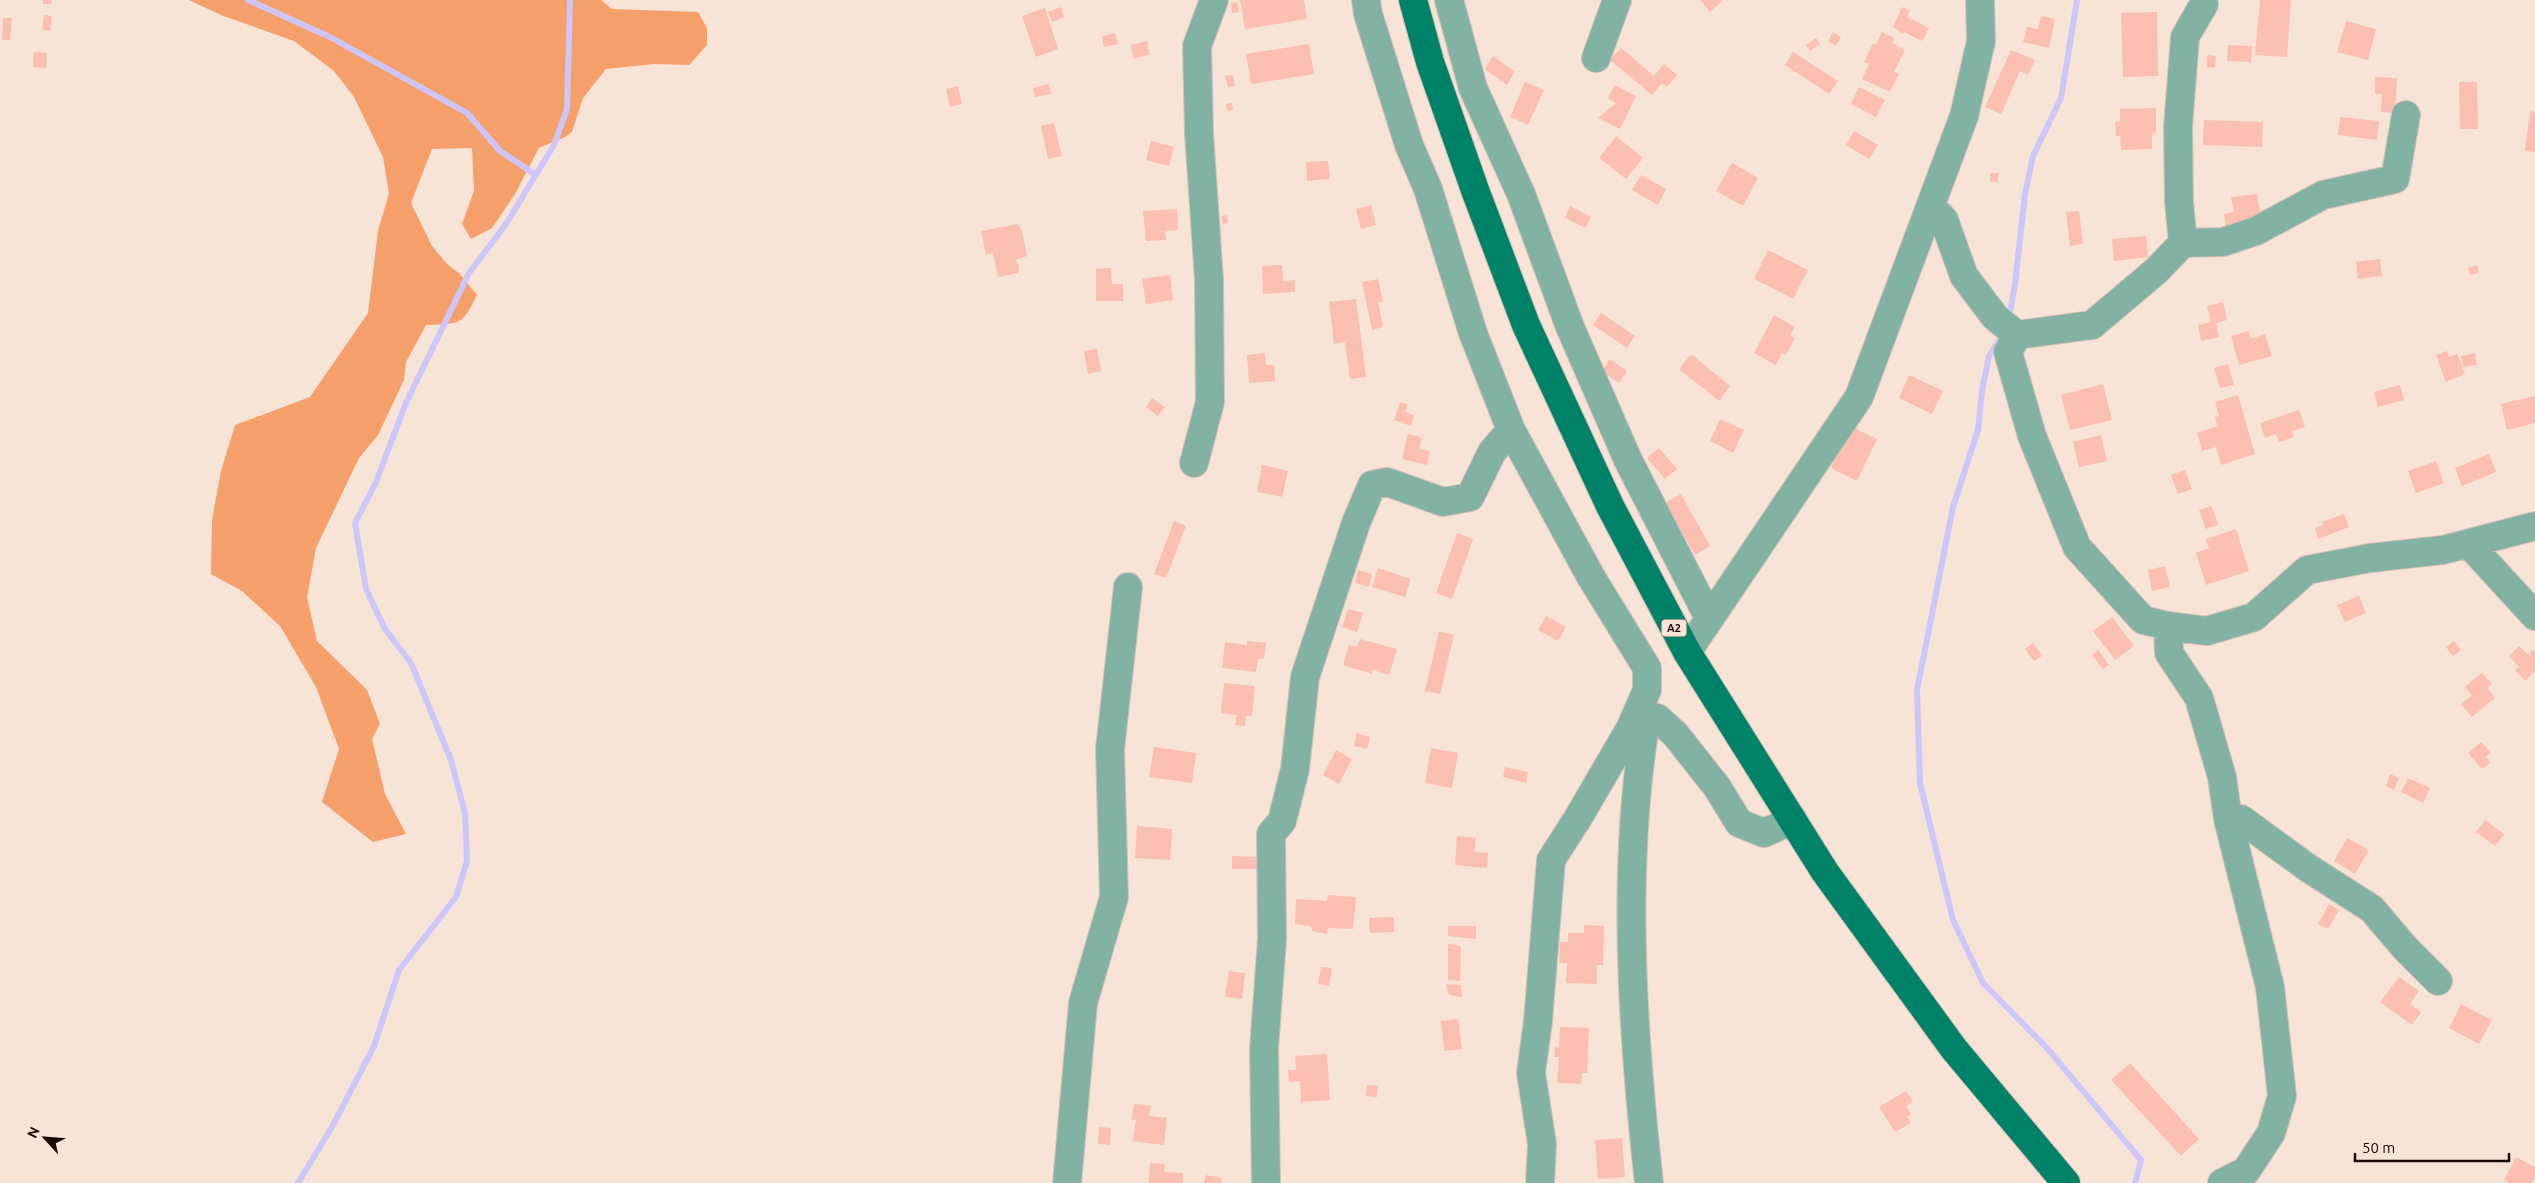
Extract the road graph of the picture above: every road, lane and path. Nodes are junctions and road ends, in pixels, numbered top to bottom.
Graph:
1 (1214, 0) edge
2 (1366, 0) edge
3 (1413, 0) edge
4 (1449, 0) edge
5 (1618, 0) edge
6 (1980, 0) edge
7 (2204, 4) dead end
8 (1596, 58) dead end
9 (2406, 115) dead end
10 (1931, 206) junction
11 (2183, 243) junction
12 (2017, 335) junction
13 (1510, 430) junction
14 (1194, 463) dead end
15 (2535, 526) edge
16 (2469, 544) junction
17 (1128, 586) dead end
18 (2535, 616) edge
19 (1709, 618) junction
20 (2168, 626) junction
21 (1687, 652) junction
22 (1634, 720) junction
23 (2228, 818) junction
24 (1792, 820) junction
25 (2438, 981) dead end
26 (1067, 1183) edge
27 (1266, 1183) edge
28 (1540, 1183) edge
29 (1649, 1183) edge
30 (2066, 1183) edge
31 (2222, 1183) edge

1 - 14 street
2 - 13 street
3 - 21 main road, A2
4 - 19 street
5 - 8 street
6 - 10 street
7 - 11 street
9 - 11 street
10 - 12 street
10 - 19 street
11 - 12 street
12 - 20 street
13 - 22 street
13 - 27 street
15 - 16 street
16 - 18 street
16 - 20 street
17 - 26 street
19 - 21 street
20 - 23 street
21 - 24 main road, A2
22 - 24 street
22 - 28 street
22 - 29 street
23 - 25 street
23 - 31 street
24 - 30 main road, A2

